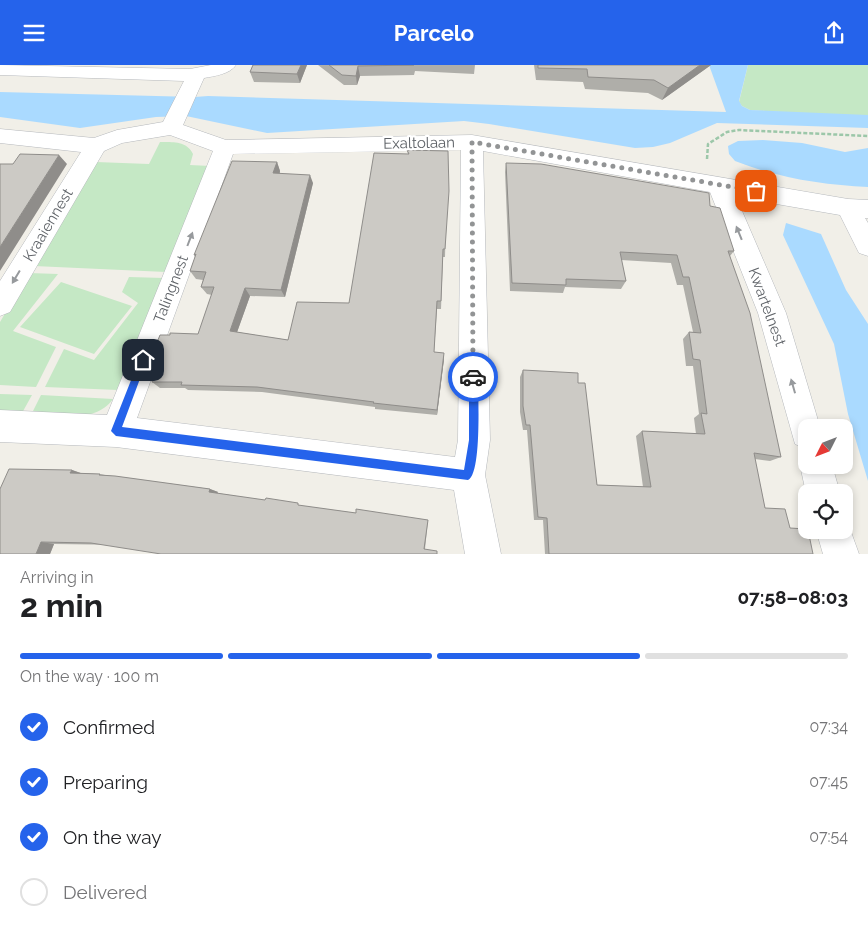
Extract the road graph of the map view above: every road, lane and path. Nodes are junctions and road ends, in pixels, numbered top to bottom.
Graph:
1 (227, 65) edge
2 (102, 68) edge
3 (0, 69) edge
4 (193, 84) junction
5 (174, 124) junction
6 (0, 136) edge
7 (868, 136) edge
8 (472, 142) junction
9 (96, 146) junction
10 (226, 147) junction
11 (713, 184) junction
12 (858, 208) edge
13 (868, 246) edge
14 (0, 304) edge
15 (802, 419) edge
16 (0, 426) edge
17 (116, 431) junction
18 (468, 475) junction
19 (837, 539) edge
20 (483, 554) edge
21 (841, 554) edge

1 - 4 street
2 - 3 street
2 - 4 street
4 - 5 street
5 - 9 street, Exaltolaan
5 - 10 street, Exaltolaan
6 - 9 street, Exaltolaan
7 - 11 path
8 - 10 street, Exaltolaan
8 - 11 street, Exaltolaan
8 - 18 street
9 -> 14 street, Kraaiennest
17 -> 10 street, Talingnest
11 - 12 street, Exaltolaan
15 -> 11 street, Kwartelnest
12 - 13 street
16 - 17 street
17 - 18 street
18 - 20 street
19 - 21 street

